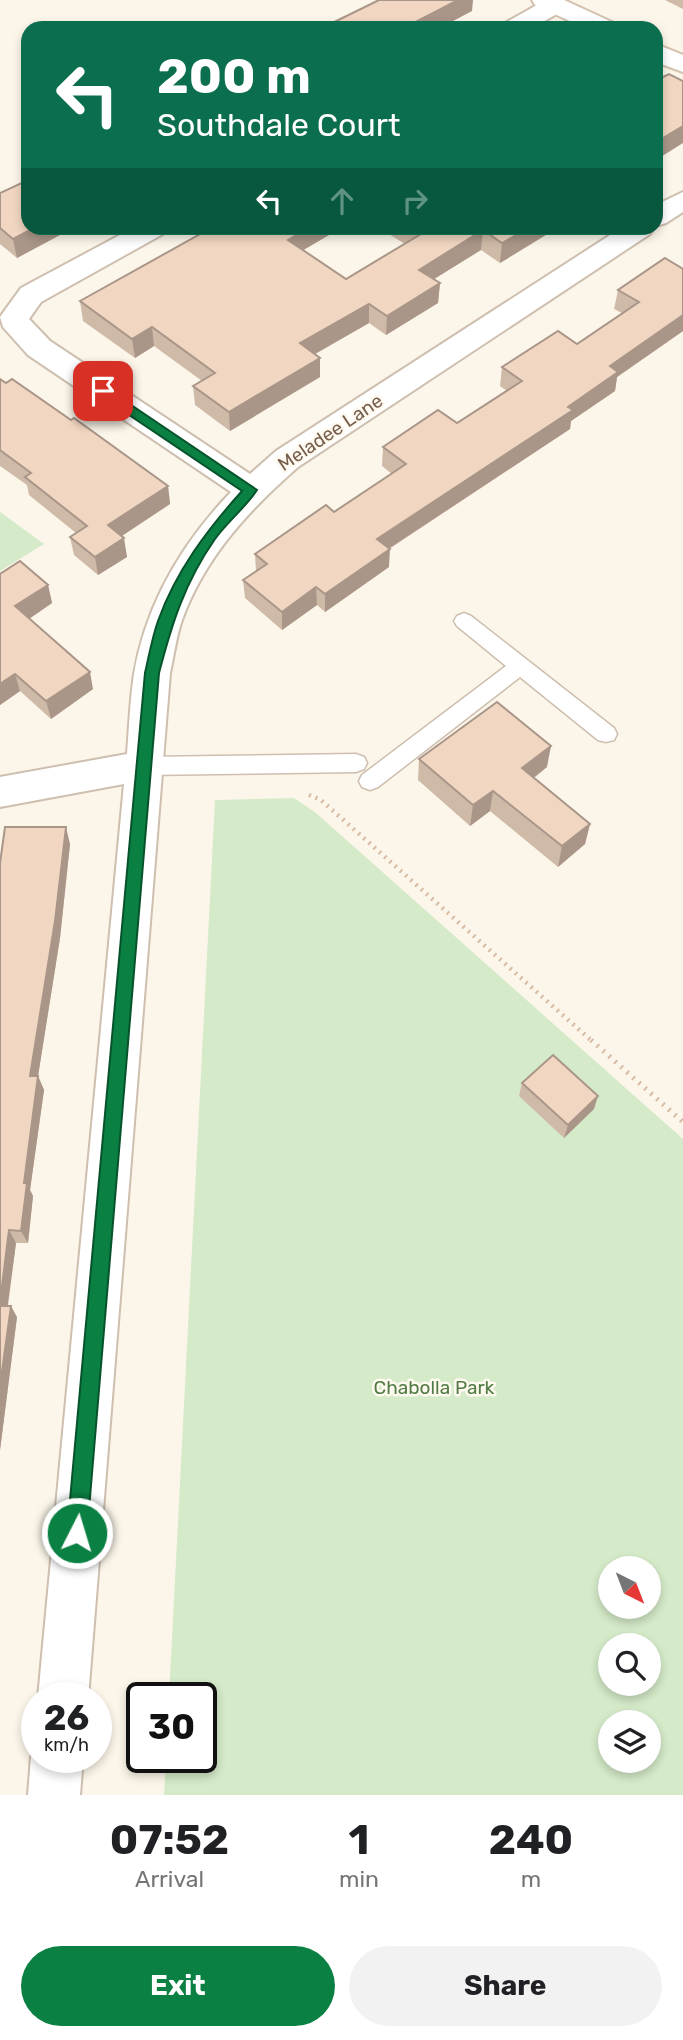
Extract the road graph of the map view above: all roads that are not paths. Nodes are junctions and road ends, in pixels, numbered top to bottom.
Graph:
1 (549, 3) edge
2 (524, 21) edge
3 (589, 21) edge
4 (663, 55) edge
5 (683, 64) edge
6 (683, 200) edge
7 (663, 213) edge
8 (140, 235) edge
9 (629, 235) edge
10 (250, 490) junction
11 (464, 621) dead end
12 (521, 665) junction
13 (606, 734) dead end
14 (356, 763) dead end
15 (144, 766) junction
16 (370, 781) dead end
17 (0, 792) edge
18 (64, 1682) edge
19 (56, 1773) edge
20 (54, 1795) edge

1 - 2 street
1 - 3 street
4 - 5 street
6 - 7 street
8 - 10 street
9 - 10 street, Meladee Lane
10 - 15 street, Meladee Lane
11 - 12 lane
12 - 13 lane
12 - 16 lane
14 - 15 lane
15 - 17 street
15 - 18 street, Meladee Lane
19 - 20 street

